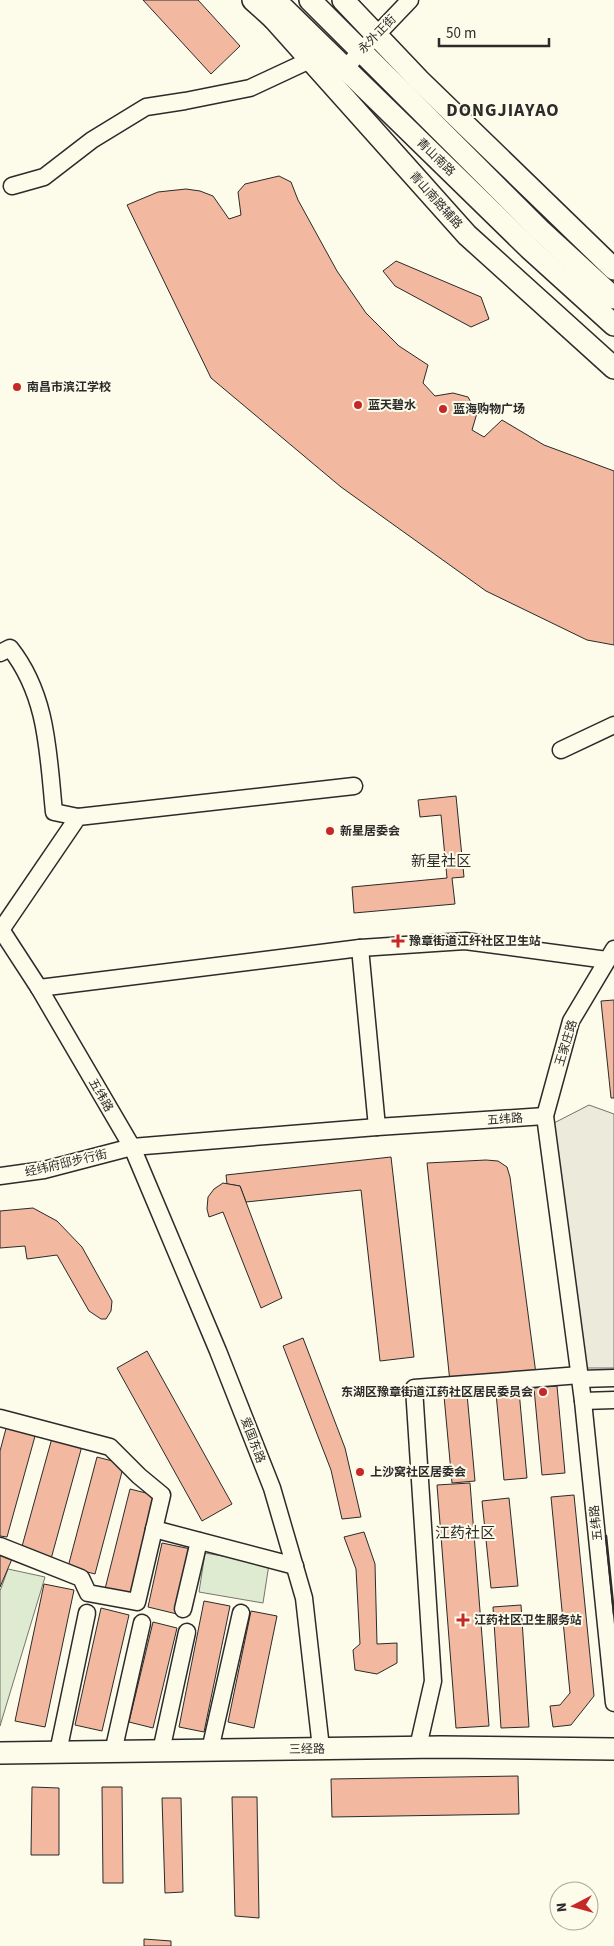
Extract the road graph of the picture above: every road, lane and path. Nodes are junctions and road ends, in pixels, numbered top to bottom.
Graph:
1 (253, 0) edge
2 (343, 0) edge
3 (410, 0) edge
4 (312, 1) edge
5 (274, 9) edge
6 (376, 34) junction
7 (360, 51) junction
8 (310, 60) junction
9 (345, 68) junction
10 (12, 186) dead end
11 (614, 269) edge
12 (614, 298) edge
13 (614, 325) edge
14 (614, 368) edge
15 (0, 653) edge
16 (614, 725) edge
17 (561, 750) dead end
18 (354, 786) dead end
19 (78, 817) junction
20 (1, 929) edge
21 (360, 948) junction
22 (610, 955) edge
23 (38, 988) junction
24 (545, 1116) junction
25 (377, 1127) junction
26 (132, 1147) junction
27 (0, 1176) edge
28 (580, 1377) junction
29 (614, 1378) edge
30 (614, 1400) edge
31 (583, 1401) junction
32 (0, 1418) edge
33 (154, 1529) junction
34 (199, 1541) junction
35 (0, 1546) edge
36 (295, 1566) junction
37 (183, 1609) dead end
38 (87, 1612) dead end
39 (241, 1613) dead end
40 (142, 1623) dead end
41 (187, 1632) dead end
42 (614, 1703) edge
43 (418, 1747) junction
44 (320, 1748) junction
45 (614, 1749) edge
46 (210, 1750) junction
47 (161, 1751) junction
48 (58, 1752) junction
49 (113, 1752) junction
50 (0, 1753) edge

1 - 5 main road
2 - 6 main road
3 - 6 street, 永外正街
4 - 7 main road, 青山南路
5 - 8 main road, 青山南路辅路
5 - 9 main road, 青山南路
6 - 7 street, 永外正街
6 - 11 main road
7 - 9 street, 永外正街
7 - 12 main road, 青山南路
8 - 10 street
8 - 14 main road, 青山南路辅路
9 - 13 main road, 青山南路
15 - 19 street
16 - 17 street
18 - 19 street
19 - 20 street
20 - 23 street, 五纬路
21 - 22 street
21 - 23 street
21 - 25 street
22 - 24 street, 王家庄路
23 - 26 street, 五纬路
24 - 25 street, 五纬路
24 - 28 street, 五纬路
25 - 26 street, 五纬路
26 - 27 street, 经纬府邸步行街
26 - 36 street, 爱国东路
28 - 29 street
28 - 31 street, 五纬路
28 - 43 street
30 - 31 street
31 - 42 street, 五纬路
32 - 33 street
33 - 34 street
33 - 35 street
34 - 36 street
34 - 37 street
36 - 44 street, 爱国东路
38 - 48 street
39 - 46 street
40 - 49 street
41 - 47 street
43 - 44 main road, 三经路
43 - 45 main road, 三经路
44 - 46 main road, 三经路
46 - 47 main road, 三经路
47 - 49 main road, 三经路
48 - 49 main road, 三经路
48 - 50 main road, 三经路

